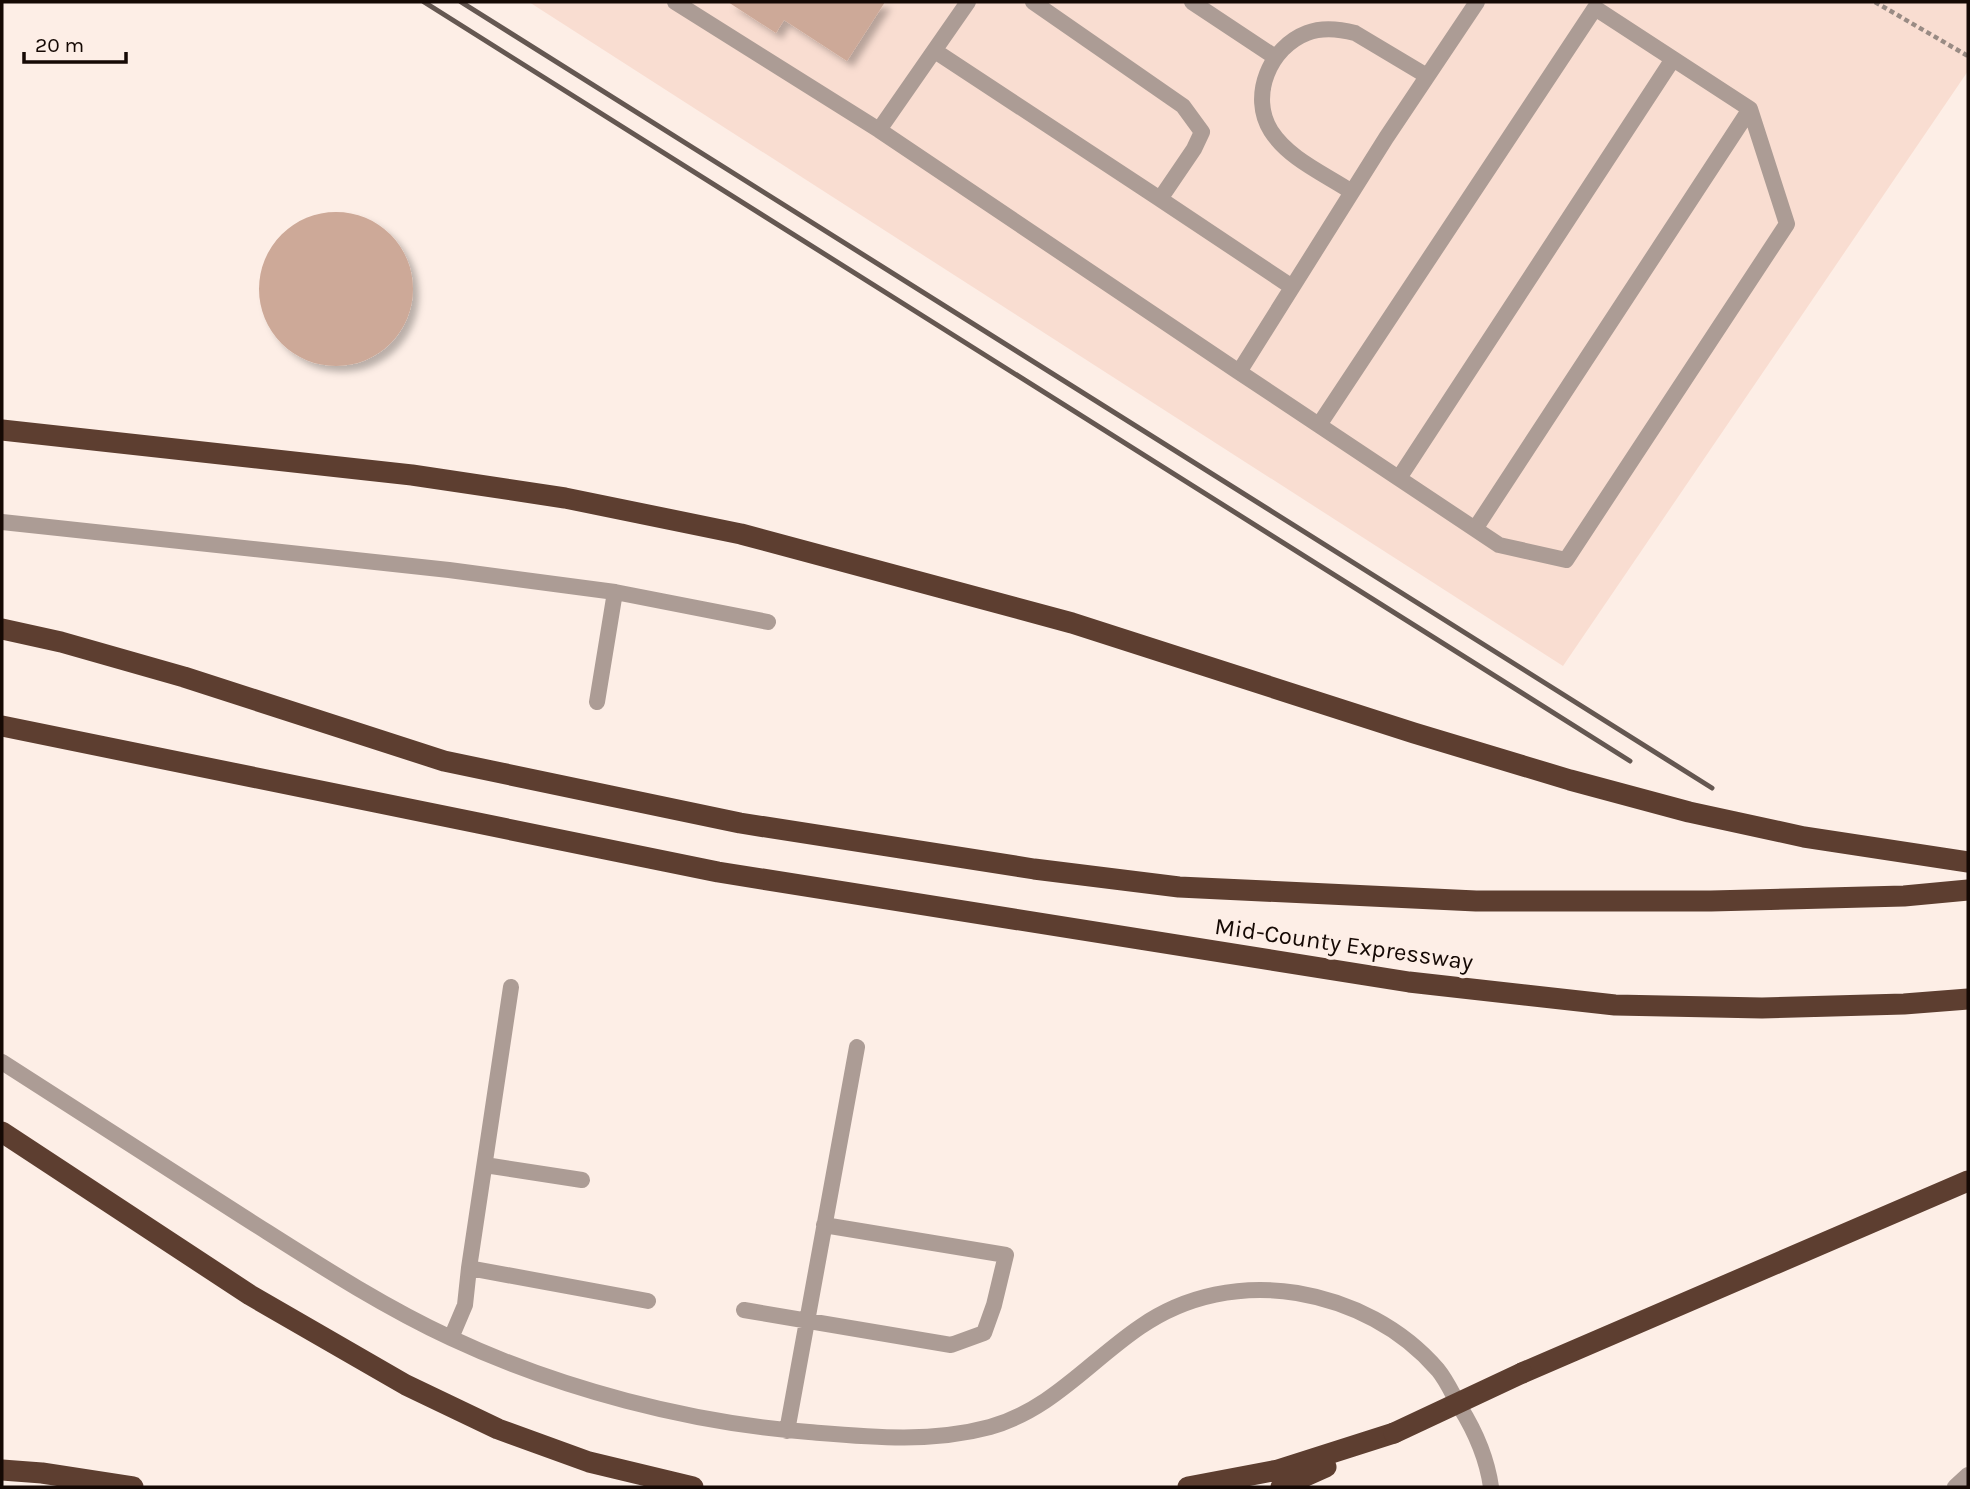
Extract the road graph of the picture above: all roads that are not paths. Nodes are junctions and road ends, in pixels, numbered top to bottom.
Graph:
1 (675, 2) edge
2 (968, 2) edge
3 (1033, 2) edge
4 (1192, 2) edge
5 (1477, 2) edge
6 (934, 51) junction
7 (1275, 57) junction
8 (1673, 59) junction
9 (1427, 76) junction
10 (1750, 109) junction
11 (879, 130) junction
12 (1352, 192) junction
13 (1160, 199) junction
14 (1292, 287) junction
15 (1239, 372) junction
16 (1319, 425) junction
17 (2, 430) edge
18 (1399, 478) junction
19 (2, 522) edge
20 (1475, 529) junction
21 (615, 593) junction
22 (768, 622) dead end
23 (2, 629) edge
24 (597, 702) dead end
25 (2, 726) edge
26 (1968, 862) edge
27 (1968, 890) edge
28 (511, 987) dead end
29 (1968, 999) edge
30 (857, 1048) dead end
31 (2, 1062) edge
32 (2, 1132) edge
33 (485, 1165) junction
34 (582, 1180) dead end
35 (1968, 1181) edge
36 (824, 1225) junction
37 (469, 1268) junction
38 (648, 1301) dead end
39 (744, 1310) dead end
40 (807, 1321) junction
41 (451, 1338) junction
42 (787, 1430) junction
43 (1394, 1433) junction
44 (2, 1470) edge
45 (1968, 1475) edge
46 (133, 1487) edge
47 (693, 1487) edge
48 (1188, 1487) edge
49 (1281, 1487) edge
50 (1491, 1487) edge
51 (1955, 1487) edge

1 - 11 lane
2 - 6 lane
3 - 13 lane
4 - 7 lane
5 - 9 lane
6 - 11 lane
6 - 13 lane
7 - 9 lane
7 - 12 lane
8 - 10 lane
8 - 16 lane
8 - 18 lane
9 - 12 lane
10 - 20 lane
10 - 20 lane
11 - 15 lane
12 - 14 lane
13 - 14 lane
14 - 15 lane
15 - 16 lane
16 - 18 lane
17 - 26 highway
18 - 20 lane
19 - 21 lane
21 - 22 lane
21 - 24 lane
23 - 27 highway, Mid-County Expressway
25 - 29 highway, Mid-County Expressway
28 - 33 lane
30 - 36 lane
31 - 41 lane
32 - 47 highway
33 - 34 lane
33 - 37 lane
35 - 43 highway, bridge
36 - 40 lane
36 - 40 lane
37 - 38 lane
37 - 41 lane
39 - 40 lane
40 - 42 lane
41 - 42 lane
42 - 50 lane
43 - 48 highway
43 - 49 highway
44 - 46 highway
45 - 51 lane

